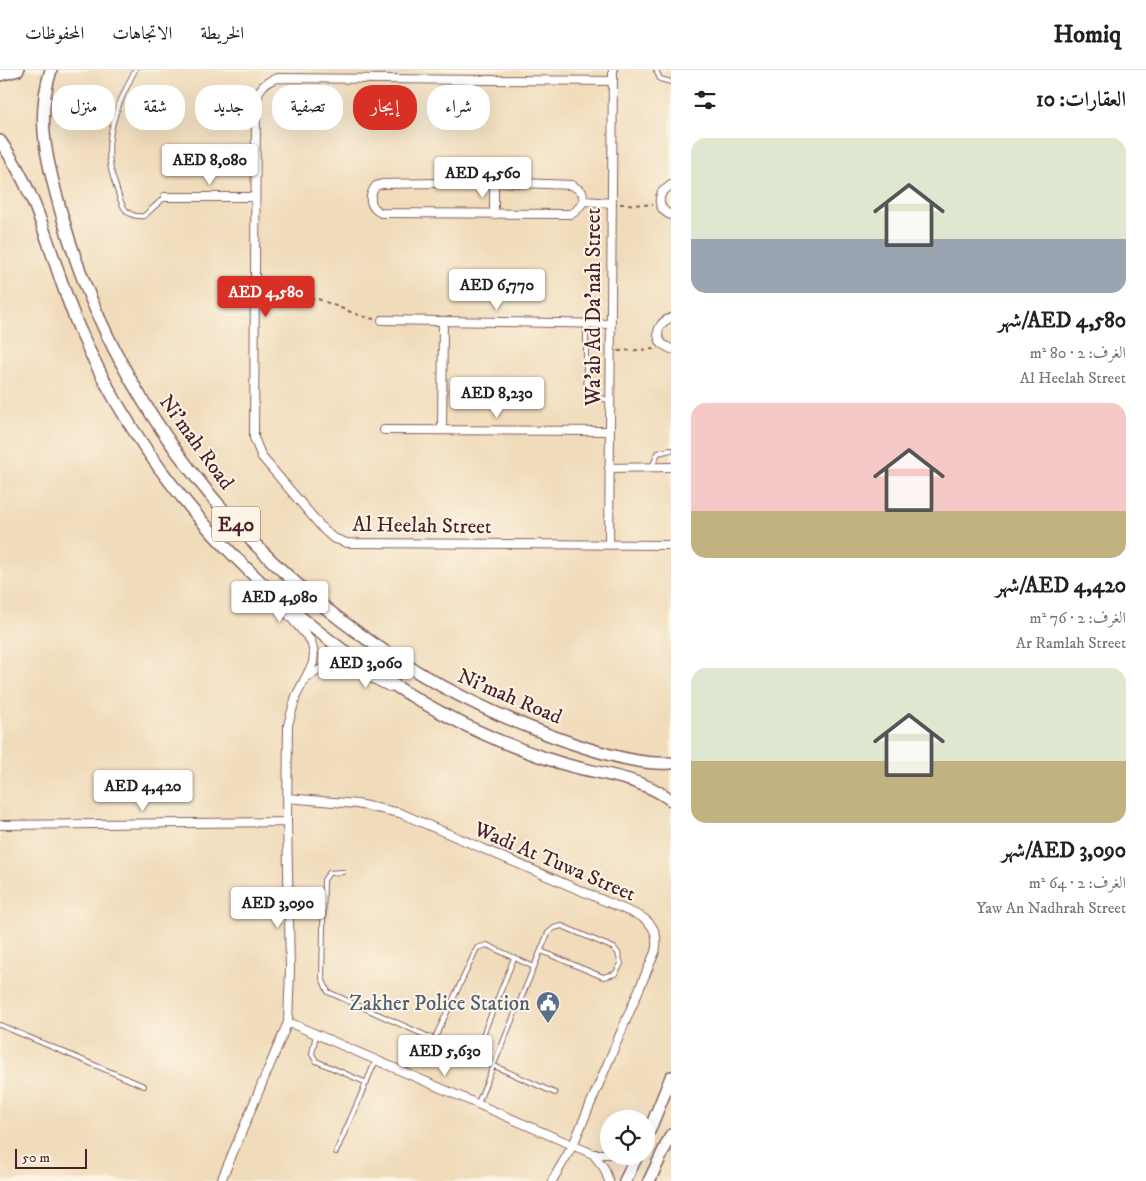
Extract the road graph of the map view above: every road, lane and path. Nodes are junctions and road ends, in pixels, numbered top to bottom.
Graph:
1 (18, 70) edge
2 (51, 70) edge
3 (135, 70) edge
4 (613, 70) edge
5 (656, 70) edge
6 (0, 75) edge
7 (613, 81) junction
8 (671, 82) edge
9 (0, 141) edge
10 (494, 182) junction
11 (671, 186) edge
12 (255, 197) junction
13 (165, 198) joint
14 (584, 201) junction
15 (612, 203) junction
16 (660, 206) junction
17 (494, 215) junction
18 (671, 215) edge
19 (255, 297) junction
20 (671, 318) edge
21 (382, 320) joint
22 (443, 321) junction
23 (586, 324) junction
24 (611, 324) junction
25 (670, 349) edge
26 (610, 351) junction
27 (610, 401) junction
28 (384, 430) dead end
29 (442, 430) junction
30 (610, 430) junction
31 (671, 450) edge
32 (610, 468) junction
33 (652, 468) junction
34 (671, 468) edge
35 (609, 544) junction
36 (671, 545) edge
37 (250, 572) junction
38 (307, 677) junction
39 (423, 703) junction
40 (671, 762) edge
41 (288, 798) junction
42 (671, 800) edge
43 (287, 822) junction
44 (0, 825) edge
45 (343, 872) dead end
46 (541, 951) junction
47 (514, 958) junction
48 (534, 967) junction
49 (288, 1022) junction
50 (0, 1026) edge
51 (316, 1034) junction
52 (434, 1040) junction
53 (474, 1057) junction
54 (376, 1060) junction
55 (493, 1066) junction
56 (671, 1077) edge
57 (367, 1083) junction
58 (144, 1086) dead end
59 (555, 1093) dead end
60 (478, 1103) junction
61 (655, 1116) edge
62 (671, 1135) edge
63 (573, 1145) junction
64 (336, 1152) dead end
65 (593, 1154) junction
66 (600, 1154) edge
67 (633, 1165) edge
68 (221, 1181) edge
69 (552, 1181) edge
70 (609, 1181) edge
71 (625, 1181) edge
72 (649, 1181) edge

1 - 6 main road
2 - 40 main road, Ni'mah Road / E40
3 - 13 lane
4 - 7 street, Wa'ab Ad Da'nah Street
5 - 8 lane
7 - 12 street, Al Heelah Street
7 - 15 street, Wa'ab Ad Da'nah Street
9 - 37 main road, Ni'mah Road / E40
10 - 14 street
10 - 17 street
10 - 17 street
11 - 16 street
12 - 13 street
12 - 19 street, Al Heelah Street
14 - 15 street
14 - 17 street
15 - 16 path
15 - 24 street, Wa'ab Ad Da'nah Street
16 - 18 street
19 - 21 path
19 - 35 street, Al Heelah Street
20 - 25 street
21 - 22 street
22 - 23 street
22 - 29 street
23 - 24 street
23 - 27 lane
24 - 26 street, Wa'ab Ad Da'nah Street
25 - 26 path
26 - 27 street, Wa'ab Ad Da'nah Street
27 - 30 street, Wa'ab Ad Da'nah Street
28 - 29 street
29 - 30 street
30 - 32 street, Wa'ab Ad Da'nah Street
31 - 33 lane
32 - 33 street
32 - 35 street, Wa'ab Ad Da'nah Street
33 - 34 street
35 - 36 street, Al Heelah Street
37 - 38 street
37 - 39 main road, Ni'mah Road / E40
38 - 39 street
38 - 41 street
39 - 42 main road, Ni'mah Road / E40
41 - 43 street
41 - 63 street, Wadi At Tuwa Street
43 - 44 street
43 - 49 street
45 - 52 lane
46 - 46 lane
46 - 48 lane
47 - 48 lane
47 - 52 lane
47 - 53 lane
48 - 55 lane
49 - 51 street
49 - 68 street
50 - 58 lane
51 - 54 street
51 - 57 lane
52 - 53 lane
53 - 55 lane
54 - 57 lane
54 - 60 street
55 - 59 lane
55 - 60 lane
56 - 61 main road
57 - 64 lane
60 - 63 street
62 - 72 main road
63 - 65 street
63 - 69 street, Wadi At Tuwa Street
65 - 66 street
65 - 70 street
67 - 71 main road

